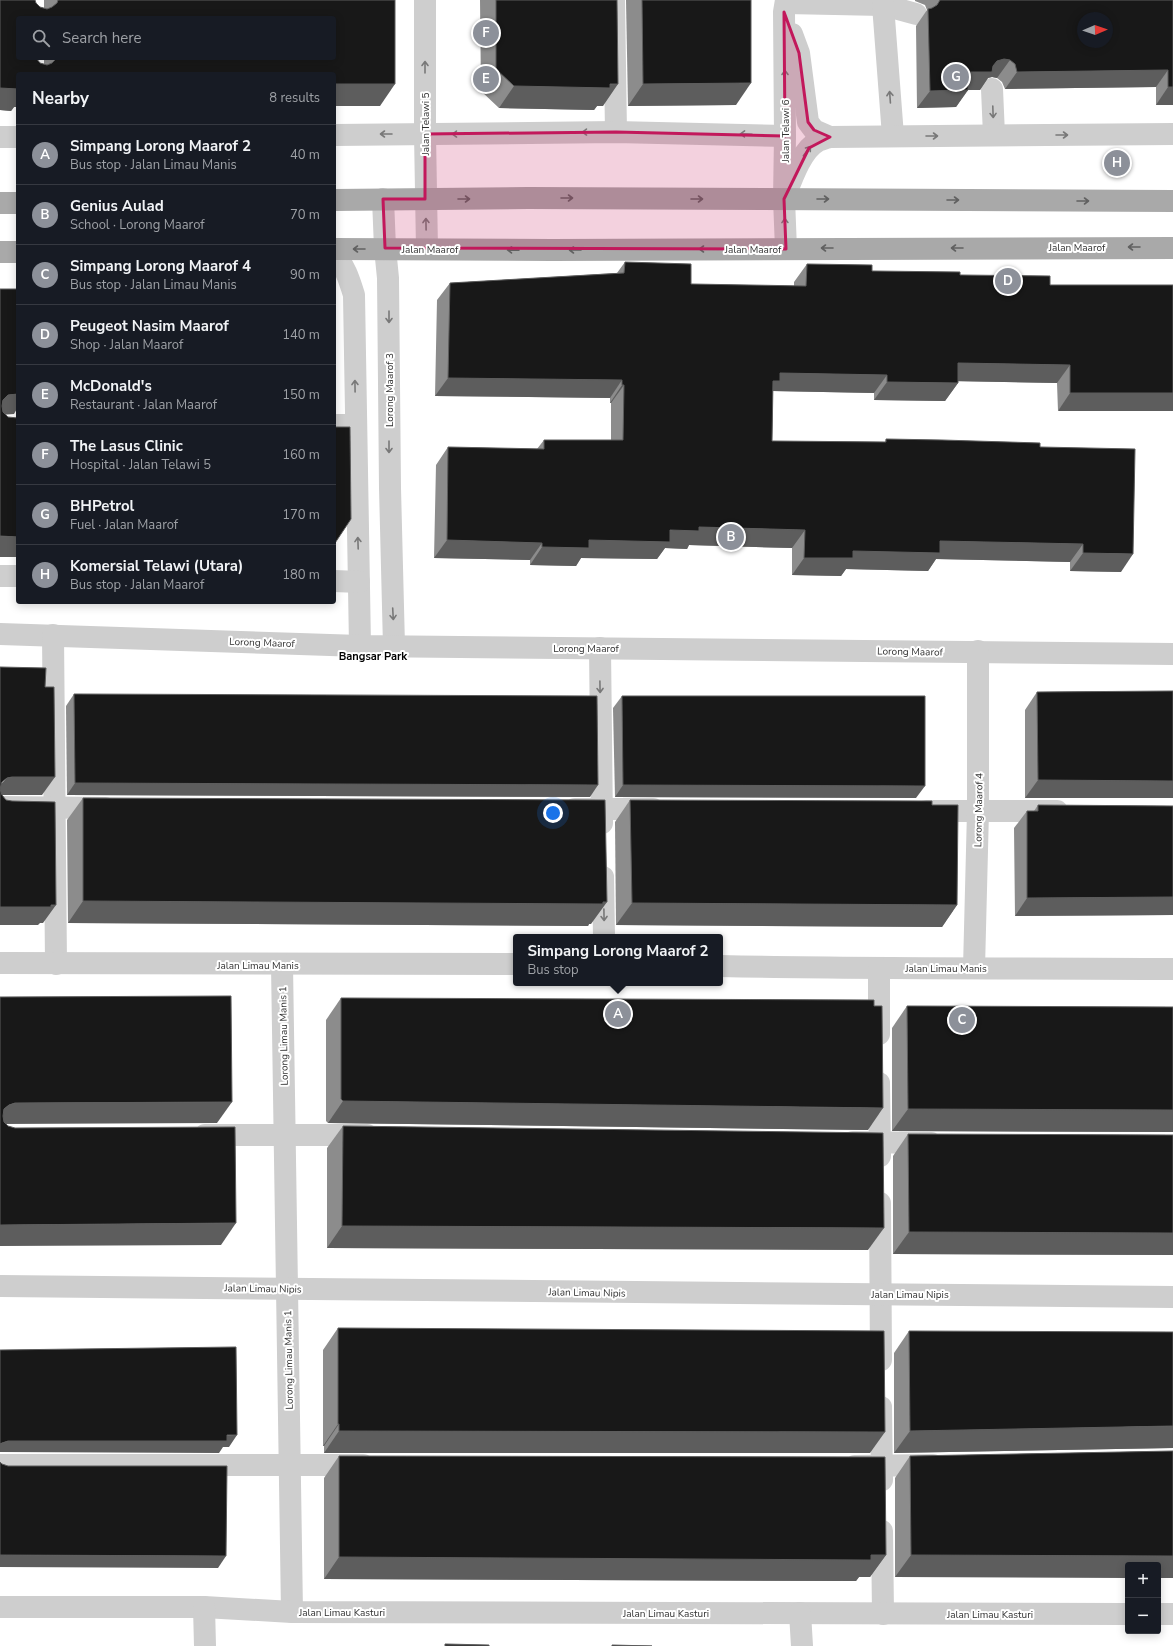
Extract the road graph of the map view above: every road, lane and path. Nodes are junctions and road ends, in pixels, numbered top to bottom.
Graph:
1 (425, 0) edge
2 (614, 0) edge
3 (785, 5) edge
4 (884, 5) junction
5 (916, 14) dead end
6 (992, 89) edge
7 (616, 132) junction
8 (425, 134) junction
9 (1173, 134) edge
10 (336, 135) edge
11 (994, 135) junction
12 (785, 136) junction
13 (893, 136) junction
14 (0, 137) edge
15 (16, 137) edge
16 (830, 137) junction
17 (383, 199) junction
18 (426, 199) junction
19 (784, 199) junction
20 (336, 200) edge
21 (1173, 201) edge
22 (0, 203) edge
23 (16, 203) edge
24 (384, 248) junction
25 (1173, 248) edge
26 (336, 249) edge
27 (427, 249) junction
28 (786, 249) junction
29 (0, 252) edge
30 (16, 252) edge
31 (336, 256) edge
32 (336, 425) edge
33 (356, 425) junction
34 (0, 576) edge
35 (16, 576) edge
36 (336, 581) edge
37 (359, 582) junction
38 (0, 634) edge
39 (53, 635) junction
40 (360, 646) junction
41 (394, 646) junction
42 (600, 648) junction
43 (978, 652) junction
44 (1173, 654) edge
45 (0, 807) edge
46 (55, 808) junction
47 (126, 808) edge
48 (554, 809) edge
49 (602, 809) junction
50 (672, 810) edge
51 (908, 811) edge
52 (978, 811) junction
53 (1079, 811) edge
54 (604, 934) edge
55 (0, 963) edge
56 (56, 964) junction
57 (513, 964) edge
58 (282, 965) junction
59 (723, 966) edge
60 (974, 968) junction
61 (879, 969) junction
62 (1173, 969) edge
63 (285, 1135) junction
64 (182, 1136) edge
65 (386, 1136) edge
66 (832, 1142) edge
67 (879, 1143) junction
68 (951, 1143) edge
69 (0, 1286) edge
70 (287, 1288) junction
71 (880, 1294) junction
72 (1173, 1297) edge
73 (952, 1464) edge
74 (0, 1465) edge
75 (290, 1465) junction
76 (386, 1466) edge
77 (834, 1466) edge
78 (882, 1466) junction
79 (0, 1607) edge
80 (204, 1608) junction
81 (292, 1612) junction
82 (800, 1613) junction
83 (883, 1614) junction
84 (1125, 1614) edge
85 (1161, 1614) edge
86 (1173, 1614) edge
87 (205, 1646) edge
88 (802, 1646) edge

8 -> 1 street, Jalan Telawi 5
2 - 7 street
3 - 4 street
12 -> 3 street, Jalan Telawi 6
3 - 16 street, Jalan Telawi 6
4 - 5 street
13 -> 4 street
6 -> 11 street
7 -> 8 street
12 -> 7 street
8 -> 10 street
8 - 18 street, Jalan Telawi 5
11 -> 9 street
13 -> 11 street
12 - 19 street, Jalan Telawi 6
13 - 16 street
14 - 15 street
19 -> 16 street
17 - 18 main road
17 - 20 main road
17 - 24 street, Lorong Maarof 3
18 -> 19 main road
27 -> 18 street, Jalan Telawi 5
19 -> 21 main road
28 -> 19 street, Jalan Telawi 6
22 - 23 main road
24 -> 26 main road, Jalan Maarof
24 - 27 main road, Jalan Maarof
24 -> 41 street, Lorong Maarof 3
25 -> 28 main road, Jalan Maarof
28 -> 27 main road, Jalan Maarof
29 - 30 main road
33 -> 31 street
32 - 33 street
37 -> 33 street
34 - 35 street
36 - 37 street
37 - 40 street
38 - 39 street, Lorong Maarof
39 - 40 street, Lorong Maarof
39 - 46 street
40 - 41 street, Lorong Maarof
41 - 42 street, Lorong Maarof
42 - 43 street, Lorong Maarof
42 -> 49 street
43 - 44 street, Lorong Maarof
43 - 52 street, Lorong Maarof 4
45 - 46 street
46 - 47 street
46 - 56 street
48 - 49 street
49 - 50 street
49 -> 54 street
51 - 52 street
52 - 53 street
52 - 60 street, Lorong Maarof 4
55 - 56 street, Jalan Limau Manis
56 - 58 street, Jalan Limau Manis
57 - 58 street, Jalan Limau Manis
58 - 63 street, Lorong Limau Manis 1
59 - 61 street, Jalan Limau Manis
60 - 61 street, Jalan Limau Manis
60 - 62 street, Jalan Limau Manis
61 - 67 street
63 - 64 street
63 - 65 street
63 - 70 street, Lorong Limau Manis 1
66 - 67 street
67 - 68 street
67 - 71 street
69 - 70 street, Jalan Limau Nipis
70 - 71 street, Jalan Limau Nipis
70 - 75 street, Lorong Limau Manis 1
71 - 72 street, Jalan Limau Nipis
71 - 78 street
73 - 78 street
74 - 75 street
75 - 76 street
75 - 81 street, Lorong Limau Manis 1
77 - 78 street
78 - 83 street
79 - 80 street, Jalan Limau Kasturi
80 - 81 street, Jalan Limau Kasturi
80 - 87 street
81 - 82 street, Jalan Limau Kasturi
82 - 83 street, Jalan Limau Kasturi
82 - 88 street
83 - 84 street, Jalan Limau Kasturi
85 - 86 street

